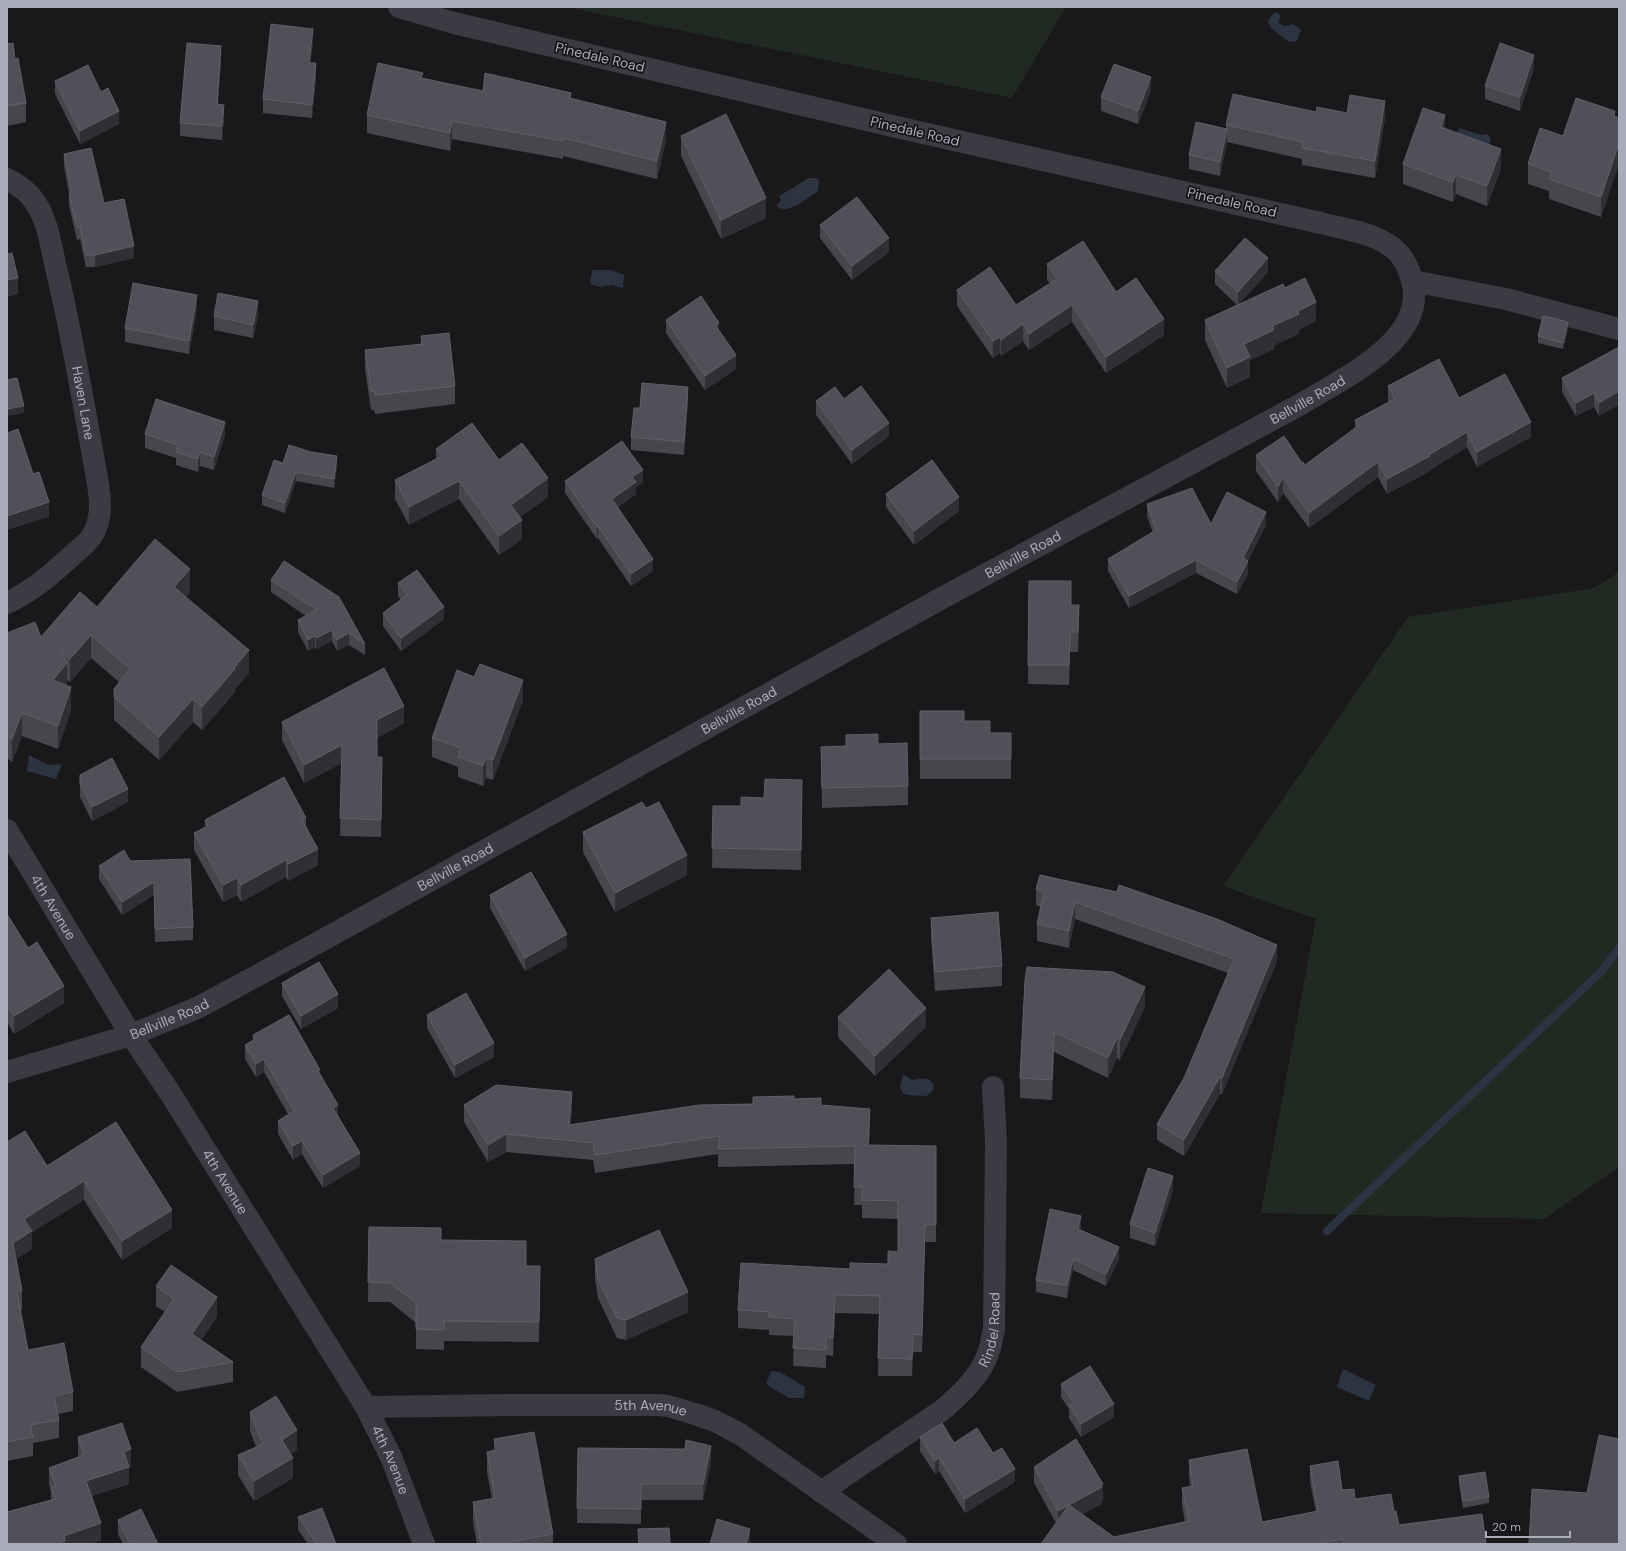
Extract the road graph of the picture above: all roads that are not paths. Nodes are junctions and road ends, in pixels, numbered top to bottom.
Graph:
1 (398, 7) edge
2 (7, 179) edge
3 (1413, 281) junction
4 (1619, 330) edge
5 (7, 603) edge
6 (7, 830) edge
7 (131, 1035) junction
8 (7, 1072) edge
9 (993, 1087) dead end
10 (366, 1407) junction
11 (822, 1492) junction
12 (424, 1544) edge
13 (896, 1544) edge

1 - 3 street, Pinedale Road
2 - 5 street, Haven Lane
3 - 4 street
3 - 7 street, Bellville Road
6 - 7 street, 4th Avenue
7 - 8 street, Bellville Road
7 - 10 street, 4th Avenue
9 - 11 street, Rindel Road
10 - 11 street, 5th Avenue
10 - 12 street, 4th Avenue
11 - 13 street, 5th Avenue

